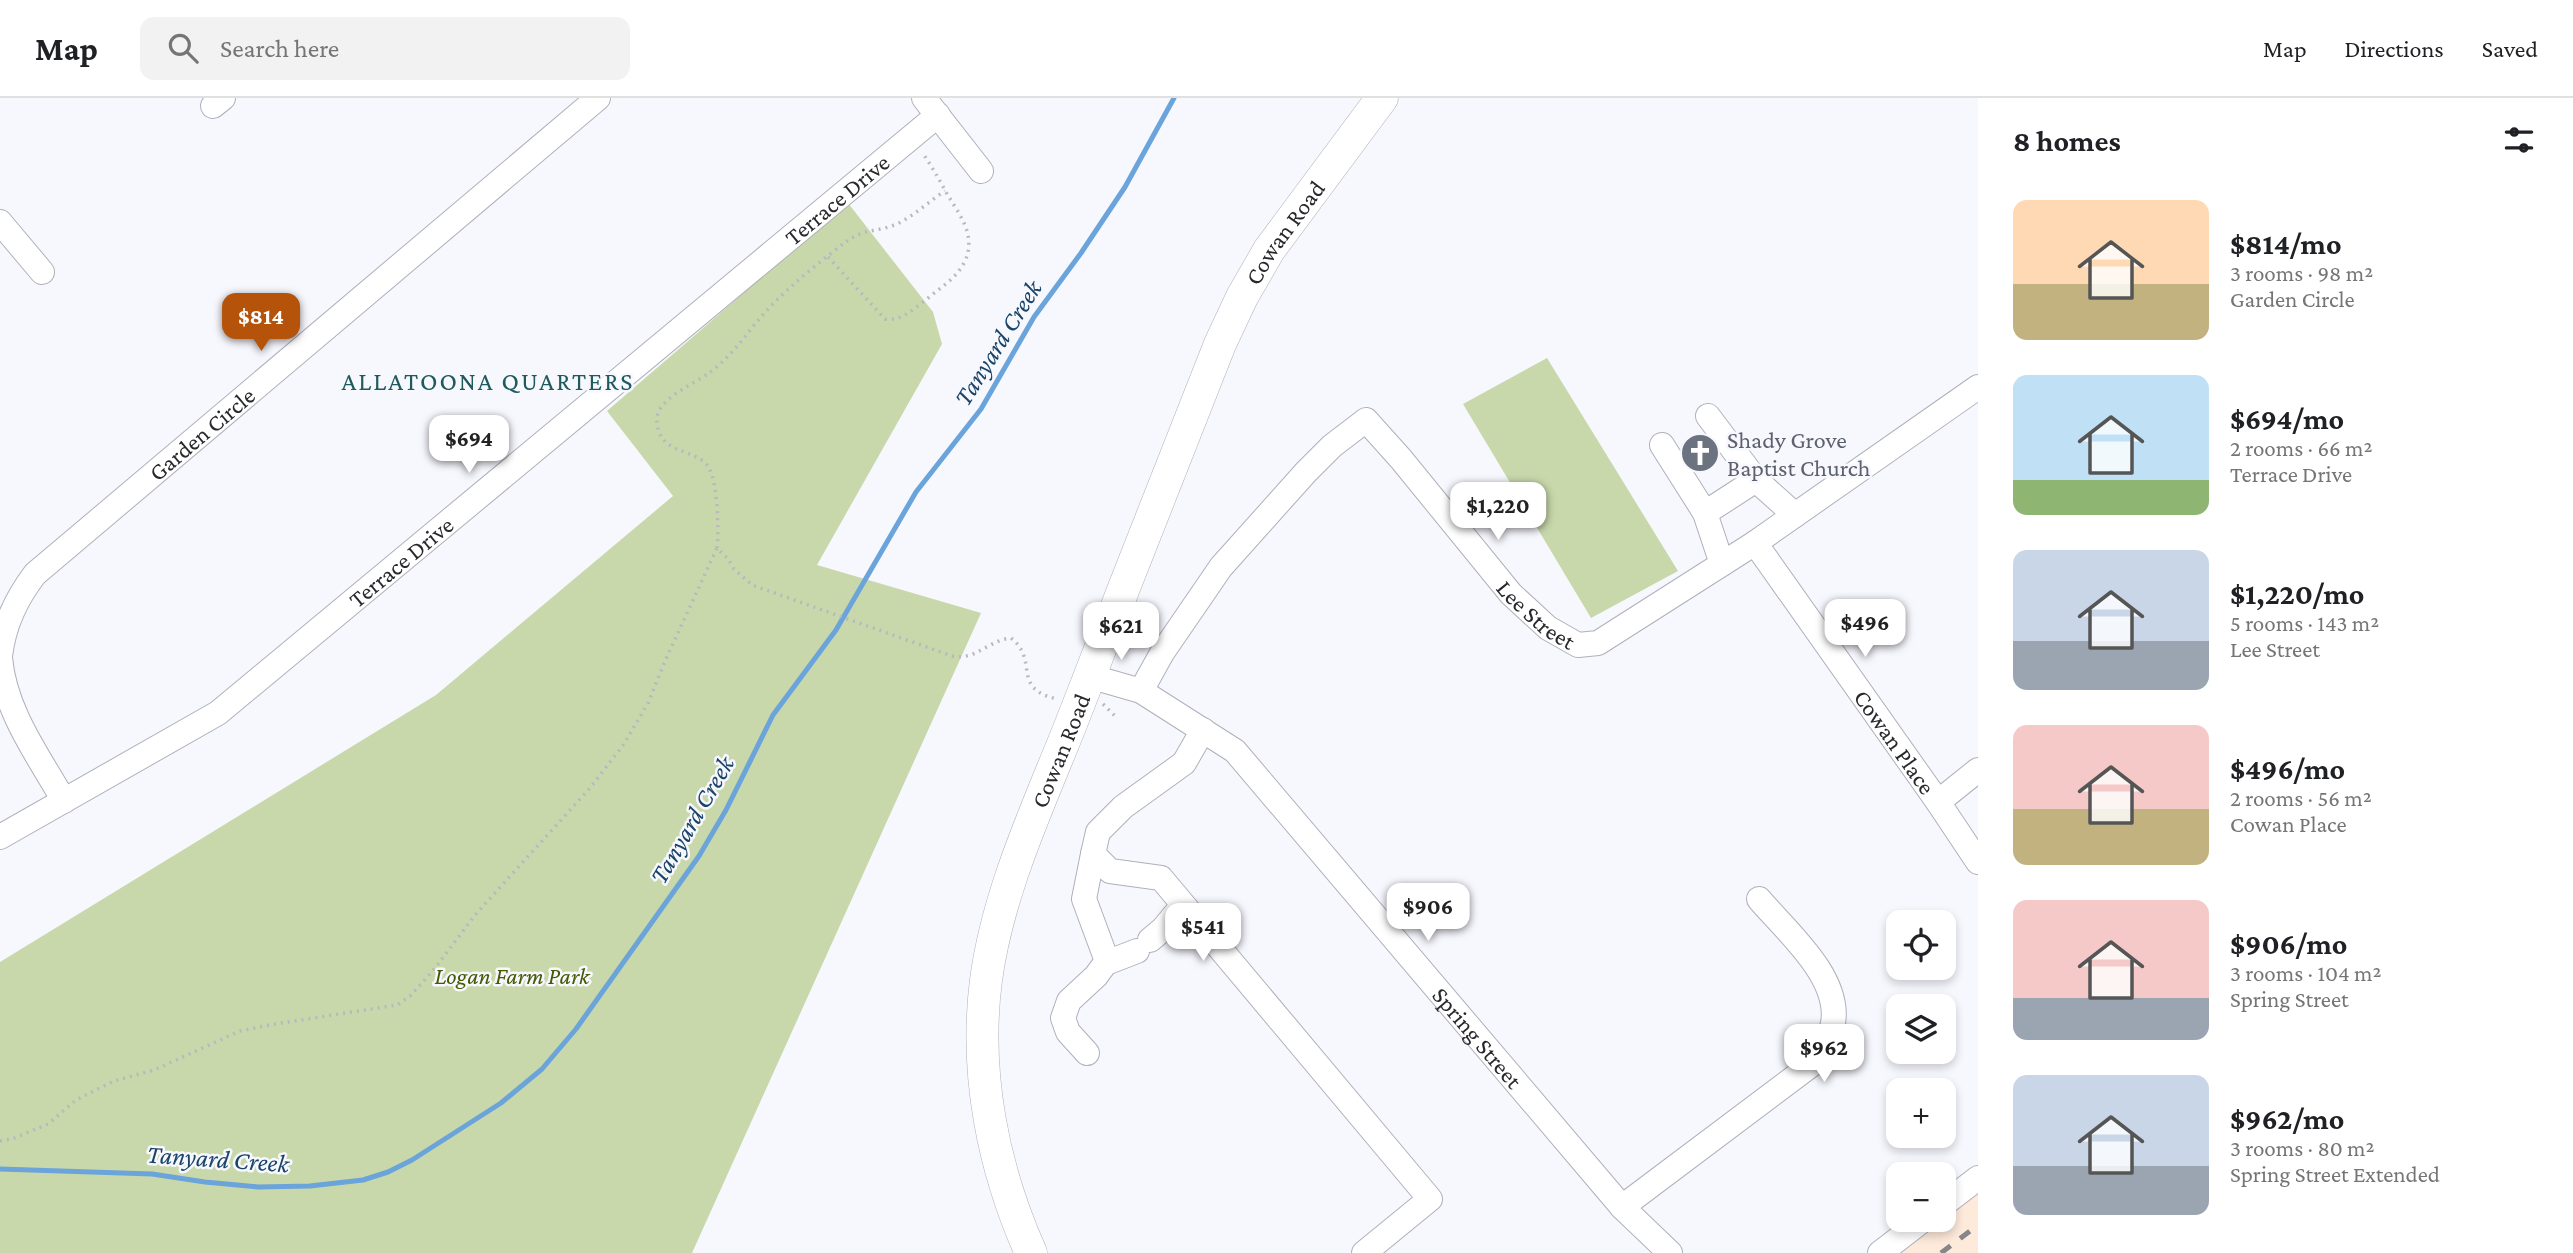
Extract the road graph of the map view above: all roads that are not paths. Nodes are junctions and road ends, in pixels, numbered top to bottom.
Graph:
1 (598, 98) edge
2 (1382, 98) edge
3 (931, 106) edge
4 (981, 170) dead end
5 (0, 222) edge
6 (42, 272) dead end
7 (1978, 387) edge
8 (1709, 416) dead end
9 (1662, 445) dead end
10 (1756, 480) junction
11 (1705, 513) junction
12 (1795, 515) junction
13 (1755, 543) junction
14 (1722, 564) junction
15 (0, 657) edge
16 (1086, 685) junction
17 (1141, 691) junction
18 (1203, 730) junction
19 (1978, 771) edge
20 (64, 801) junction
21 (1938, 802) junction
22 (0, 837) edge
23 (1093, 854) junction
24 (1978, 862) edge
25 (1759, 899) dead end
26 (1183, 905) junction
27 (1106, 963) junction
28 (1087, 1053) dead end
29 (1978, 1178) edge
30 (1956, 1195) edge
31 (1622, 1207) junction
32 (1907, 1232) edge
33 (1031, 1253) edge
34 (1364, 1253) edge
35 (1670, 1253) edge
36 (1880, 1253) edge

1 - 15 street, Garden Circle
2 - 16 main road, Cowan Road
3 - 4 street
3 - 20 street, Terrace Drive
5 - 6 street
7 - 12 street, Lee Street
8 - 10 street
9 - 11 street
10 - 11 street
10 - 12 street
11 - 14 street
12 - 13 street, Lee Street
13 - 14 street, Lee Street
13 - 21 street, Cowan Place
14 - 17 street, Lee Street
15 - 20 street, Garden Circle
16 - 17 street, Spring Street
16 - 33 main road, Cowan Road
17 - 18 street, Spring Street
18 - 23 street
18 - 31 street, Spring Street
19 - 21 street
20 - 22 street, Terrace Drive
21 - 24 street, Cowan Place
23 - 26 street
23 - 27 street
25 - 31 street
26 - 27 street
26 - 34 street
27 - 28 street
29 - 30 street
31 - 35 street, Spring Street
32 - 36 street

